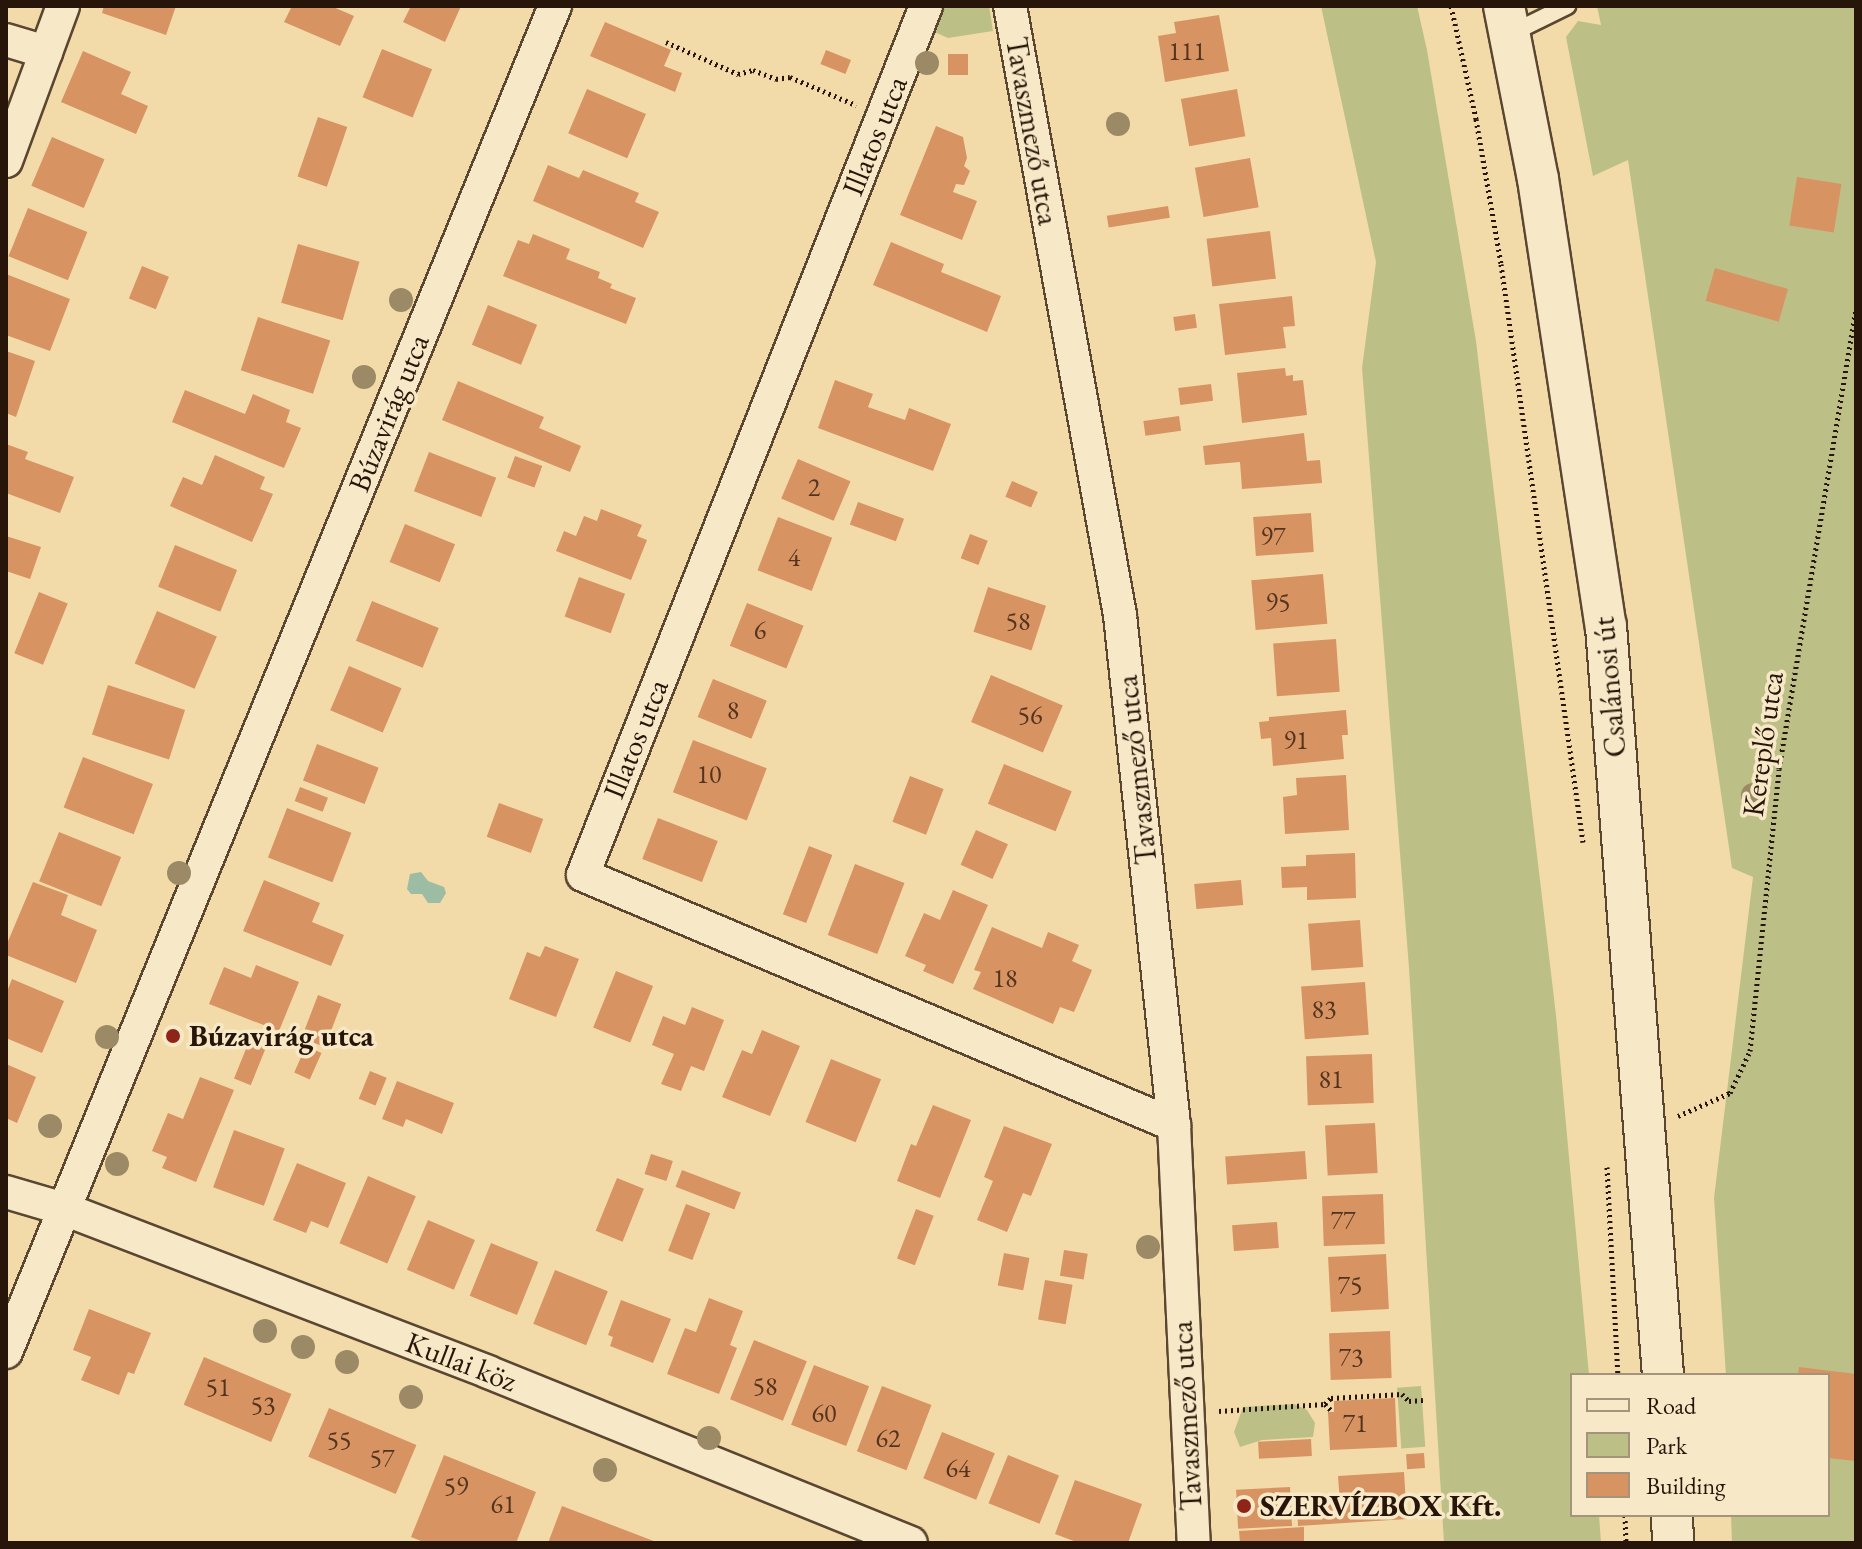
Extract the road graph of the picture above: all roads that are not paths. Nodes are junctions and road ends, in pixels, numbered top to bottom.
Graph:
1 (63, 6) edge
2 (555, 6) edge
3 (926, 6) edge
4 (1010, 6) edge
5 (1567, 6) edge
6 (1507, 20) edge
7 (6, 40) edge
8 (46, 52) junction
9 (6, 161) edge
10 (1174, 1125) junction
11 (6, 1192) edge
12 (64, 1209) junction
13 (6, 1352) edge
14 (1663, 1373) edge
15 (1672, 1517) edge
16 (868, 1535) edge
17 (911, 1543) edge
18 (1194, 1543) edge
19 (1673, 1543) edge

1 - 8 street
2 - 12 street, Búzavirág utca
3 - 10 street, Illatos utca
4 - 10 street, Tavaszmező utca
5 - 6 lane
6 - 14 street, Csalánosi út
7 - 8 street
8 - 9 street
10 - 18 street, Tavaszmező utca
11 - 12 street, Kullai köz
12 - 13 street, Búzavirág utca
12 - 16 street, Kullai köz
15 - 19 street
16 - 17 street, Kullai köz

